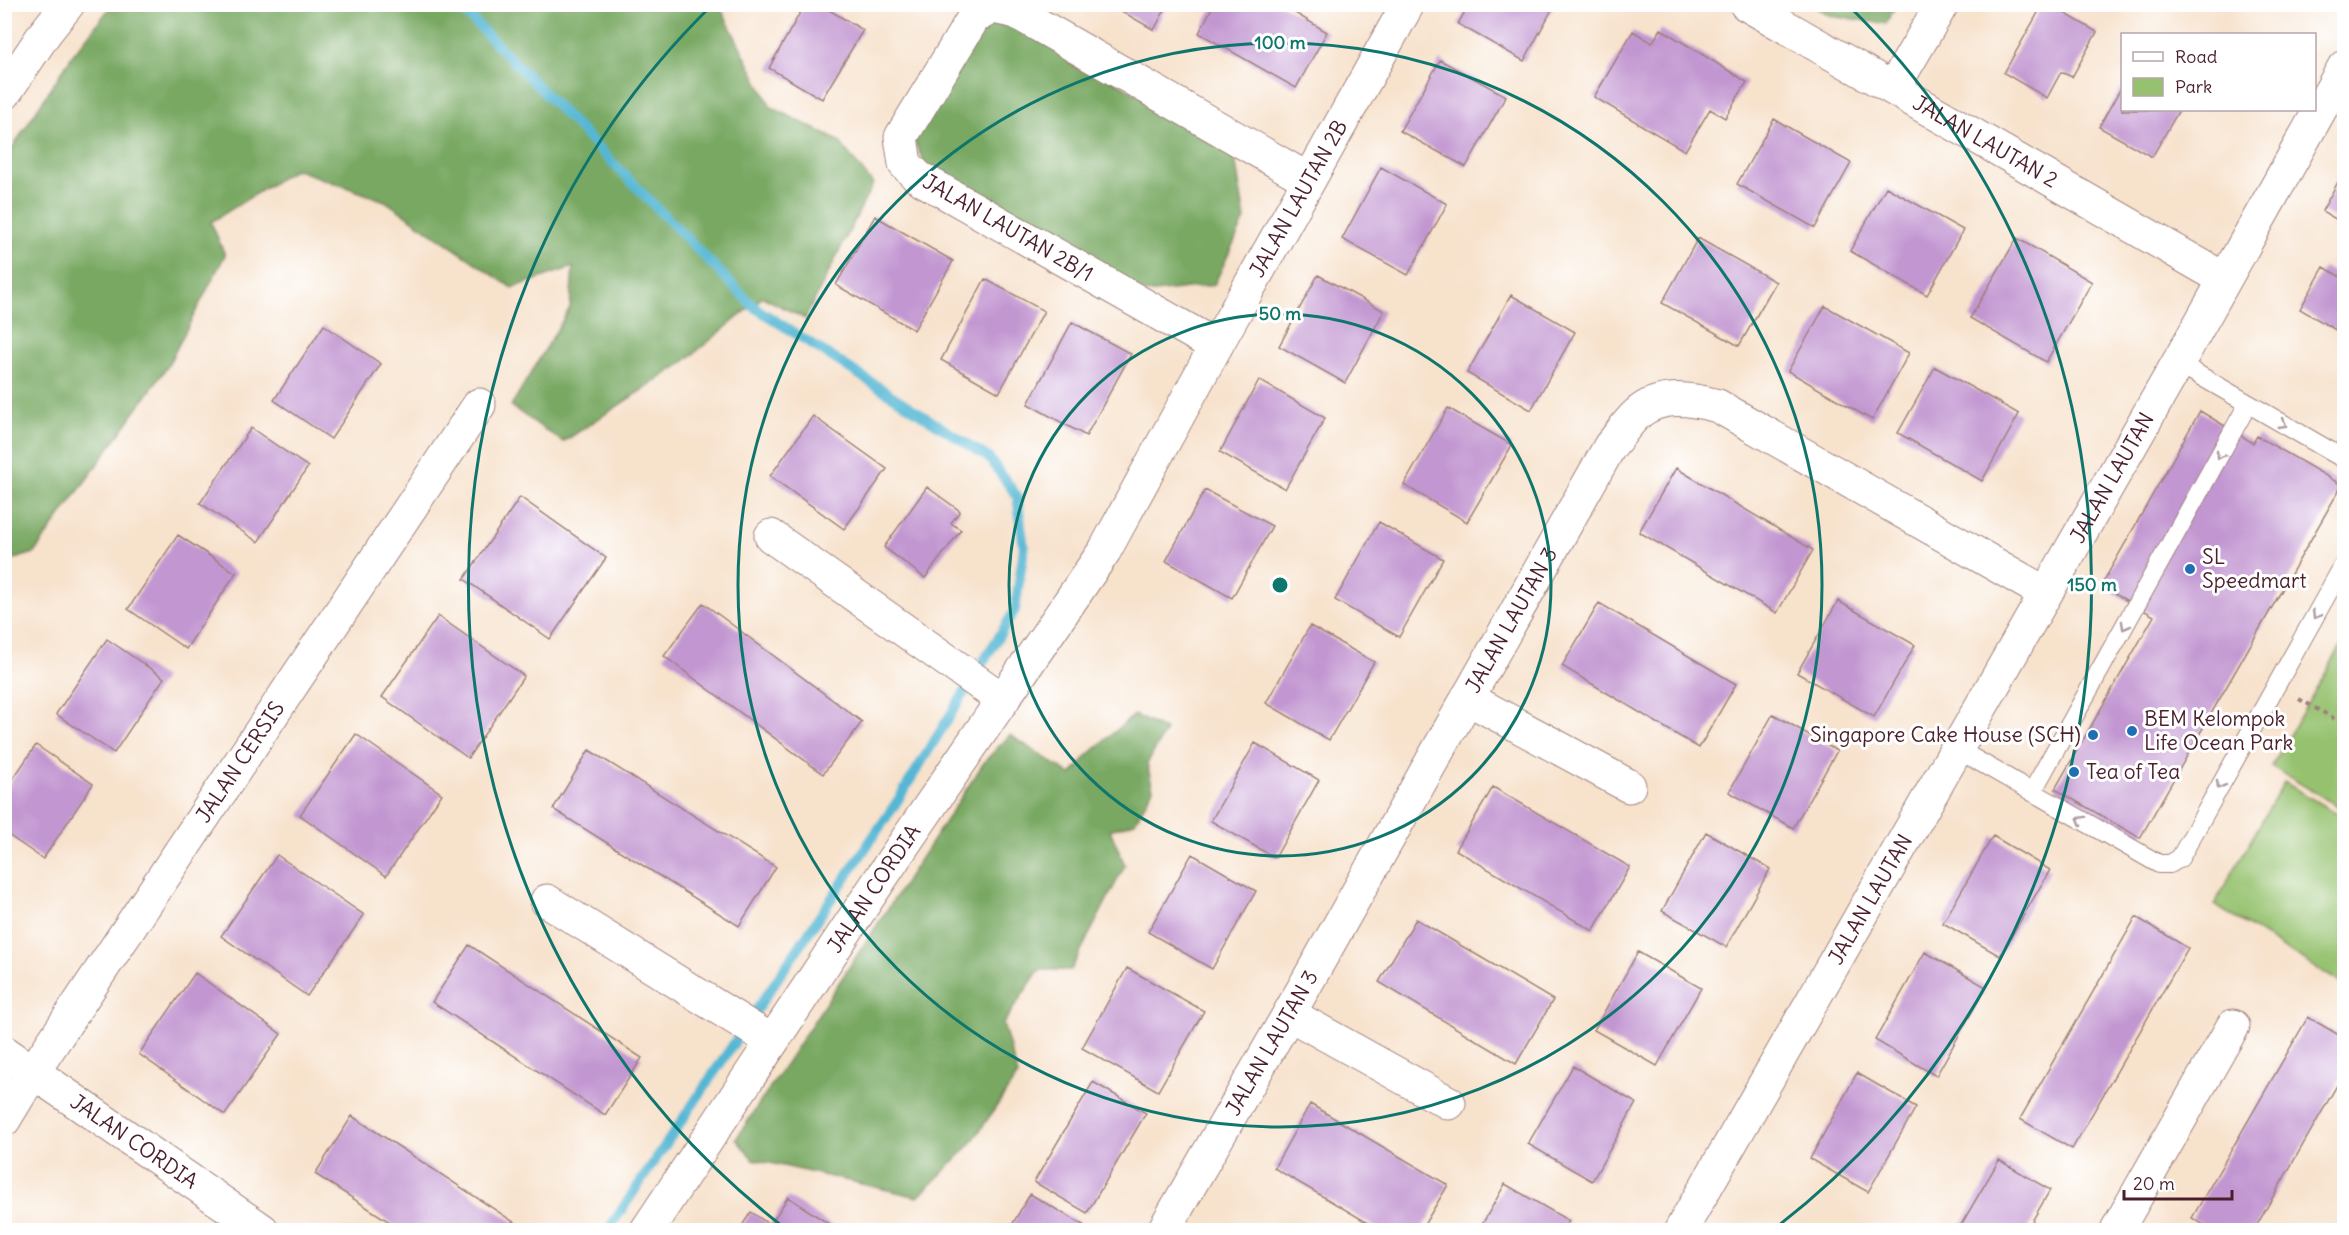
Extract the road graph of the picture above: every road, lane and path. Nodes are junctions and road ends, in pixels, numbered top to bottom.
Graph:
1 (68, 4) edge
2 (1408, 4) edge
3 (1746, 4) edge
4 (1942, 4) edge
5 (2344, 67) edge
6 (1893, 88) junction
7 (4, 94) edge
8 (1309, 180) junction
9 (2224, 279) junction
10 (1216, 346) junction
11 (2178, 363) junction
12 (2248, 404) junction
13 (479, 405) dead end
14 (2344, 459) edge
15 (771, 536) dead end
16 (1105, 550) joint
17 (2344, 564) edge
18 (2045, 593) junction
19 (2275, 686) junction
20 (995, 694) junction
21 (1467, 698) junction
22 (2344, 724) edge
23 (1957, 749) junction
24 (1629, 786) dead end
25 (2031, 792) junction
26 (547, 901) dead end
27 (1289, 1014) junction
28 (2233, 1026) dead end
29 (765, 1037) junction
30 (4, 1052) edge
31 (33, 1072) junction
32 (1449, 1103) dead end
33 (4, 1120) edge
34 (262, 1230) edge
35 (647, 1230) edge
36 (1164, 1230) edge
37 (1681, 1230) edge
38 (2117, 1230) edge

1 - 7 street
2 - 8 street, JALAN LAUTAN 2B
3 - 6 street, JALAN LAUTAN 2
4 - 6 street
5 - 9 street, JALAN LAUTAN
6 - 9 street, JALAN LAUTAN 2
8 - 10 street, JALAN LAUTAN 2B
8 - 10 street, JALAN LAUTAN 2B/1
9 - 11 street, JALAN LAUTAN
10 - 16 street, JALAN LAUTAN 2B
11 - 12 lane
11 - 18 street, JALAN LAUTAN
12 -> 14 lane
12 -> 25 lane
13 - 31 street, JALAN CERSIS
15 - 20 street
16 - 20 street, JALAN CORDIA
17 -> 19 lane
18 - 21 street, JALAN LAUTAN 3
18 - 23 street, JALAN LAUTAN
19 - 22 path
19 -> 25 lane
20 - 29 street, JALAN CORDIA
21 - 24 street
21 - 27 street, JALAN LAUTAN 3
23 - 25 lane
23 - 37 street, JALAN LAUTAN
26 - 29 street
27 - 32 street
27 - 36 street, JALAN LAUTAN 3
28 - 38 street
29 - 35 street, JALAN CORDIA
30 - 31 street, JALAN CORDIA
31 - 33 street, JALAN CERSIS
31 - 34 street, JALAN CORDIA

